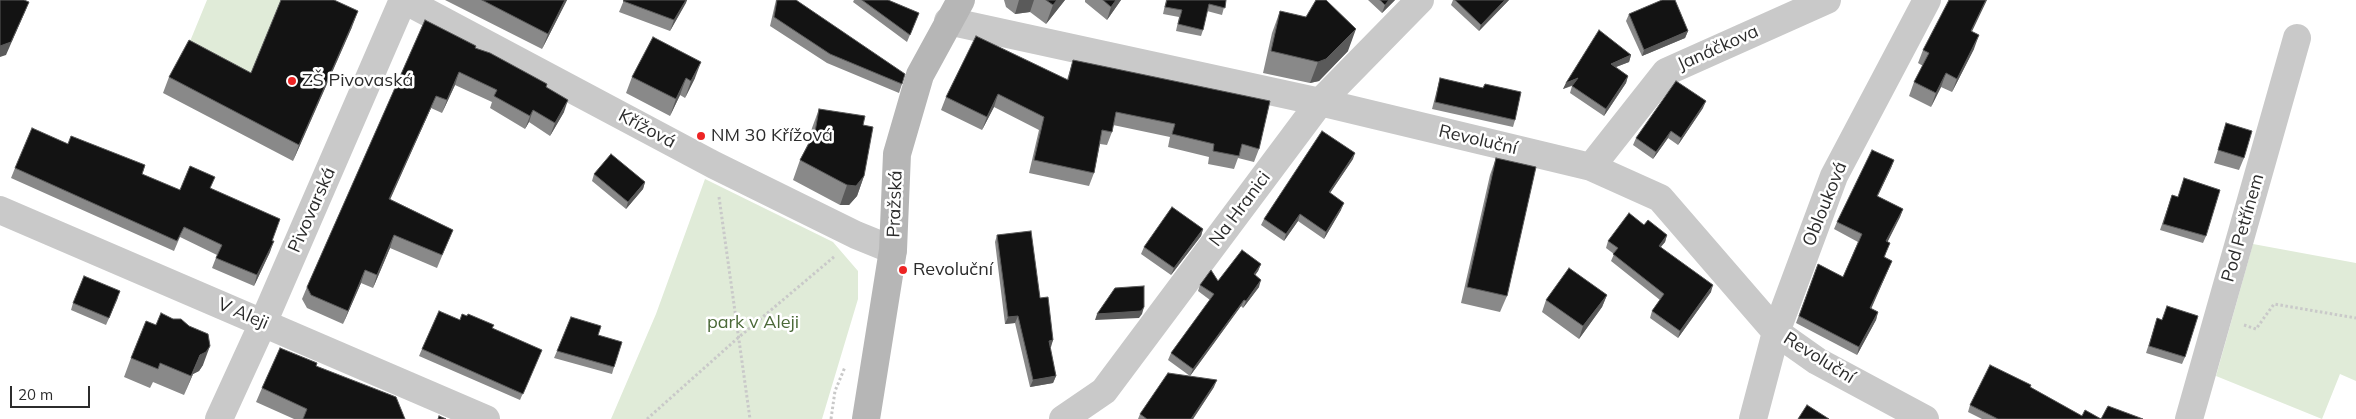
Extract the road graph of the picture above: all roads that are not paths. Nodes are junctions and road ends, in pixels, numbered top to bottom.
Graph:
1 (404, 0) edge
2 (1420, 0) edge
3 (1827, 0) edge
4 (1927, 0) edge
5 (954, 10) edge
6 (2297, 38) dead end
7 (1320, 102) junction
8 (1591, 167) junction
9 (0, 210) edge
10 (893, 250) junction
11 (263, 322) junction
12 (1776, 332) junction
13 (219, 419) edge
14 (486, 419) edge
15 (866, 419) edge
16 (1063, 419) edge
17 (1753, 419) edge
18 (1925, 419) edge
19 (2189, 419) edge

1 - 10 street, Křížová
1 - 11 street, Pivovarská
2 - 7 street, Na Hranici
3 - 8 street, Janáčkova
4 - 12 street, Oblouková
5 - 7 street, Revoluční
5 - 10 main road, Pražská
6 - 19 street, Pod Petřínem
7 - 8 street, Revoluční
7 - 16 street, Na Hranici
8 - 12 street, Revoluční
9 - 11 street, V Aleji
10 - 15 main road, Pražská
11 - 13 street, Pivovarská
11 - 14 street, V Aleji
12 - 17 street, Oblouková
12 - 18 street, Revoluční

